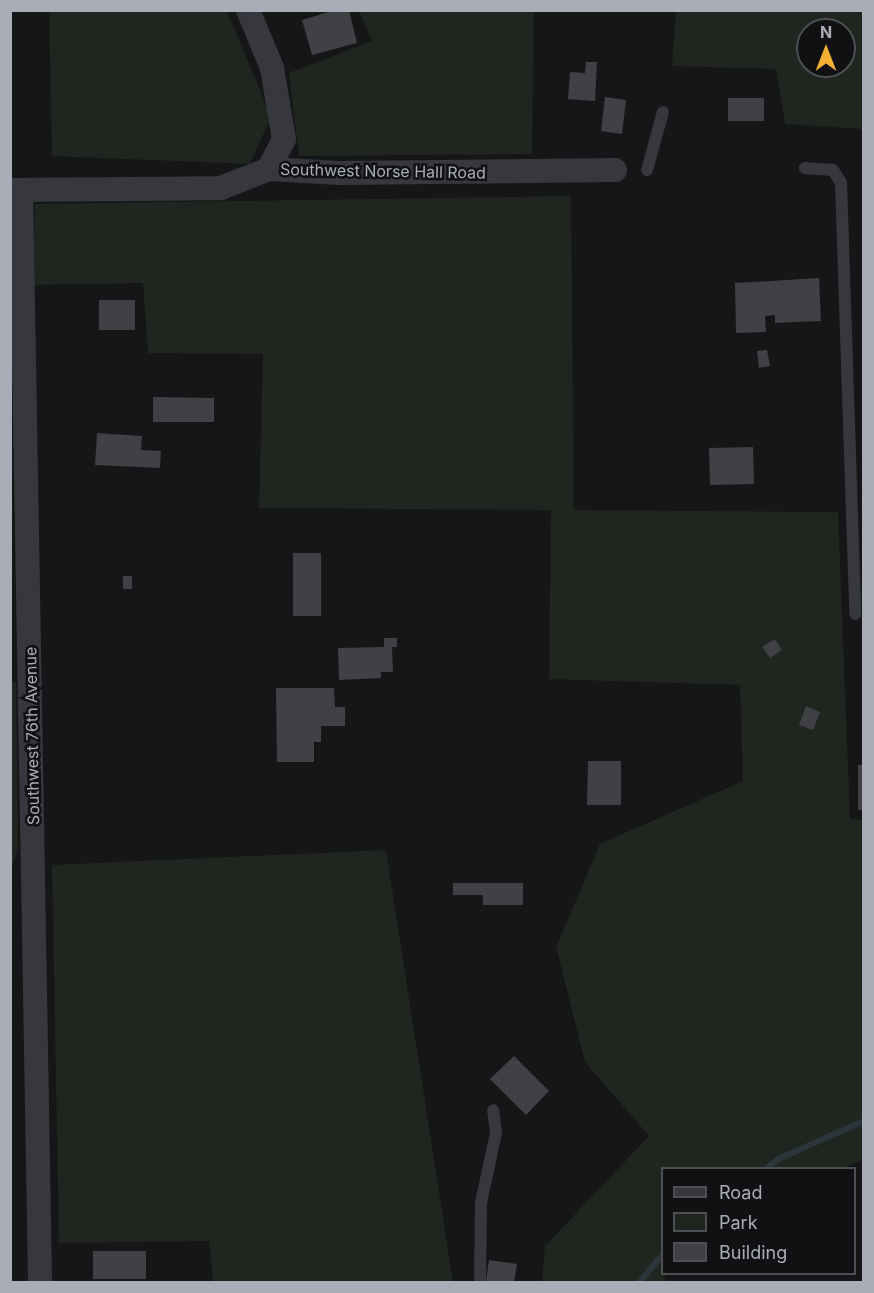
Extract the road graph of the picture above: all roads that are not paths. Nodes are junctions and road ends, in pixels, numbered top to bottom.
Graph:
1 (248, 10) edge
2 (663, 112) dead end
3 (805, 168) dead end
4 (269, 169) junction
5 (615, 170) dead end
6 (647, 170) dead end
7 (16, 190) edge
8 (855, 614) dead end
9 (494, 1110) dead end
10 (40, 1282) edge
11 (480, 1282) edge

1 - 4 street
2 - 6 lane
3 - 8 lane
4 - 5 street, Southwest Norse Hall Road
4 - 7 street, Southwest Norse Hall Road
7 - 10 street, Southwest 76th Avenue
9 - 11 lane

